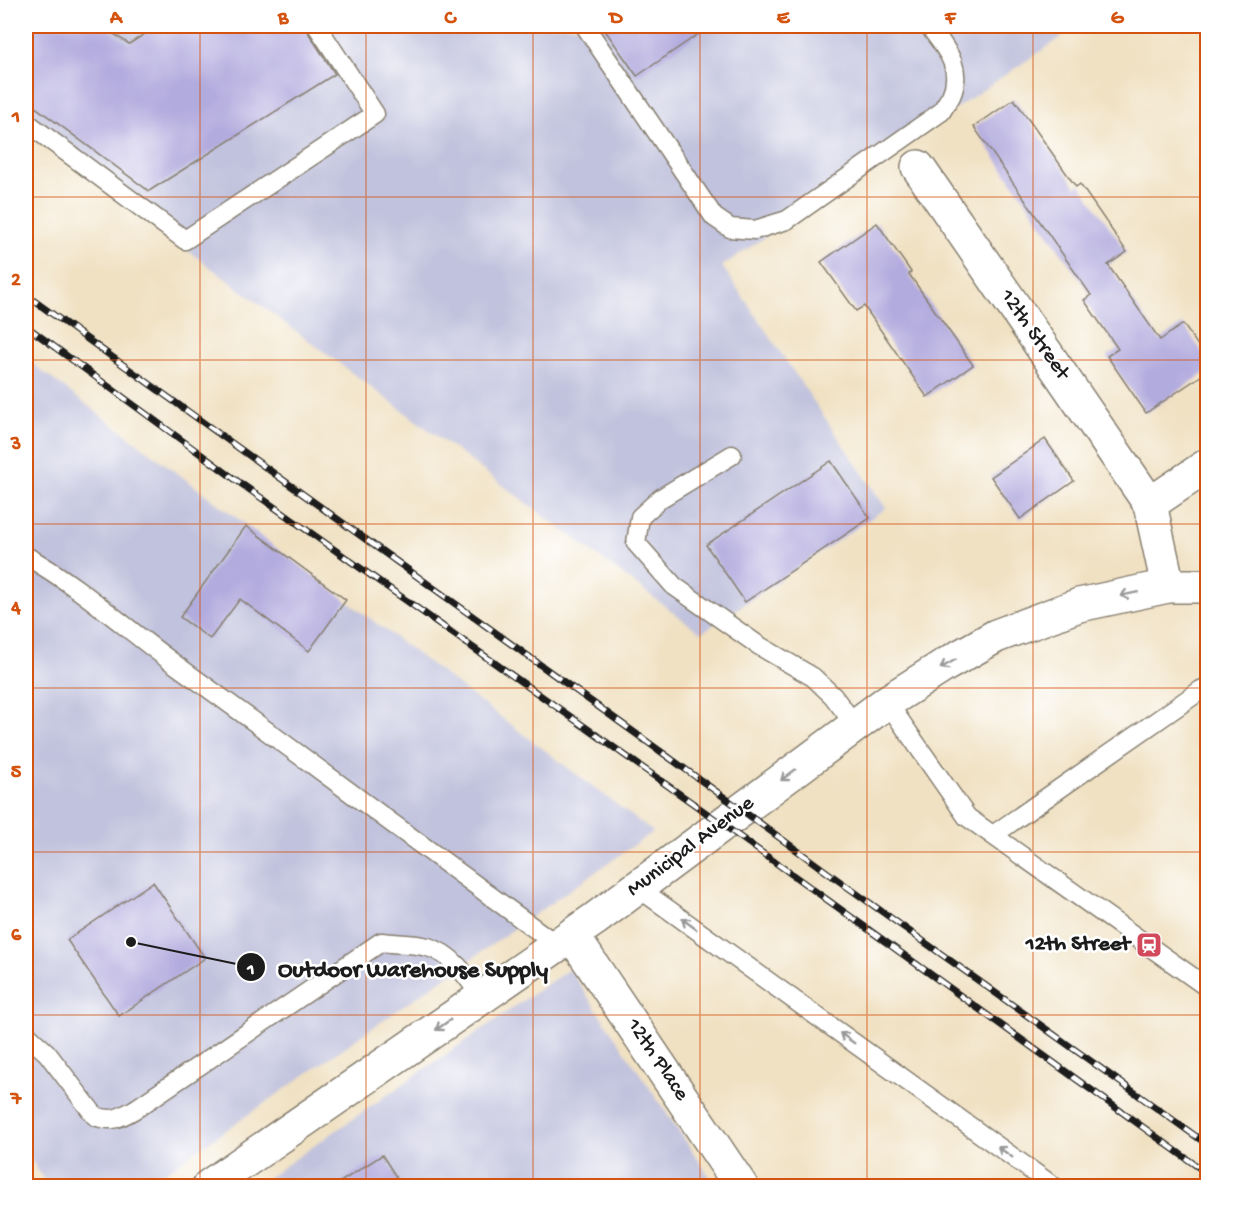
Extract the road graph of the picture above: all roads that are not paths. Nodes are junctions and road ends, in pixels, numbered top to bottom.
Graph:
1 (317, 26) edge
2 (585, 26) edge
3 (929, 26) edge
4 (26, 122) edge
5 (918, 167) dead end
6 (732, 455) dead end
7 (1208, 465) edge
8 (1150, 504) junction
9 (26, 556) edge
10 (1168, 586) junction
11 (1208, 586) edge
12 (1208, 687) edge
13 (887, 702) junction
14 (855, 725) junction
15 (993, 835) junction
16 (638, 887) junction
17 (565, 940) junction
18 (1208, 988) edge
19 (482, 998) junction
20 (26, 1035) edge
21 (209, 1186) edge
22 (741, 1186) edge
23 (1053, 1186) edge

1 - 4 lane
2 - 3 lane
5 - 8 main road, 12th Street
6 - 14 lane
7 - 8 main road
8 - 10 main road
9 - 17 lane
10 - 11 main road, Municipal Avenue
10 -> 13 main road, Municipal Avenue
12 - 15 lane
13 - 14 main road, Municipal Avenue
13 - 15 lane
14 -> 16 main road, Municipal Avenue
15 - 18 lane
16 - 17 main road, Municipal Avenue
23 -> 16 lane
17 - 19 main road, Municipal Avenue
17 - 22 main road, 12th Place
19 - 20 lane
19 -> 21 main road, Municipal Avenue

